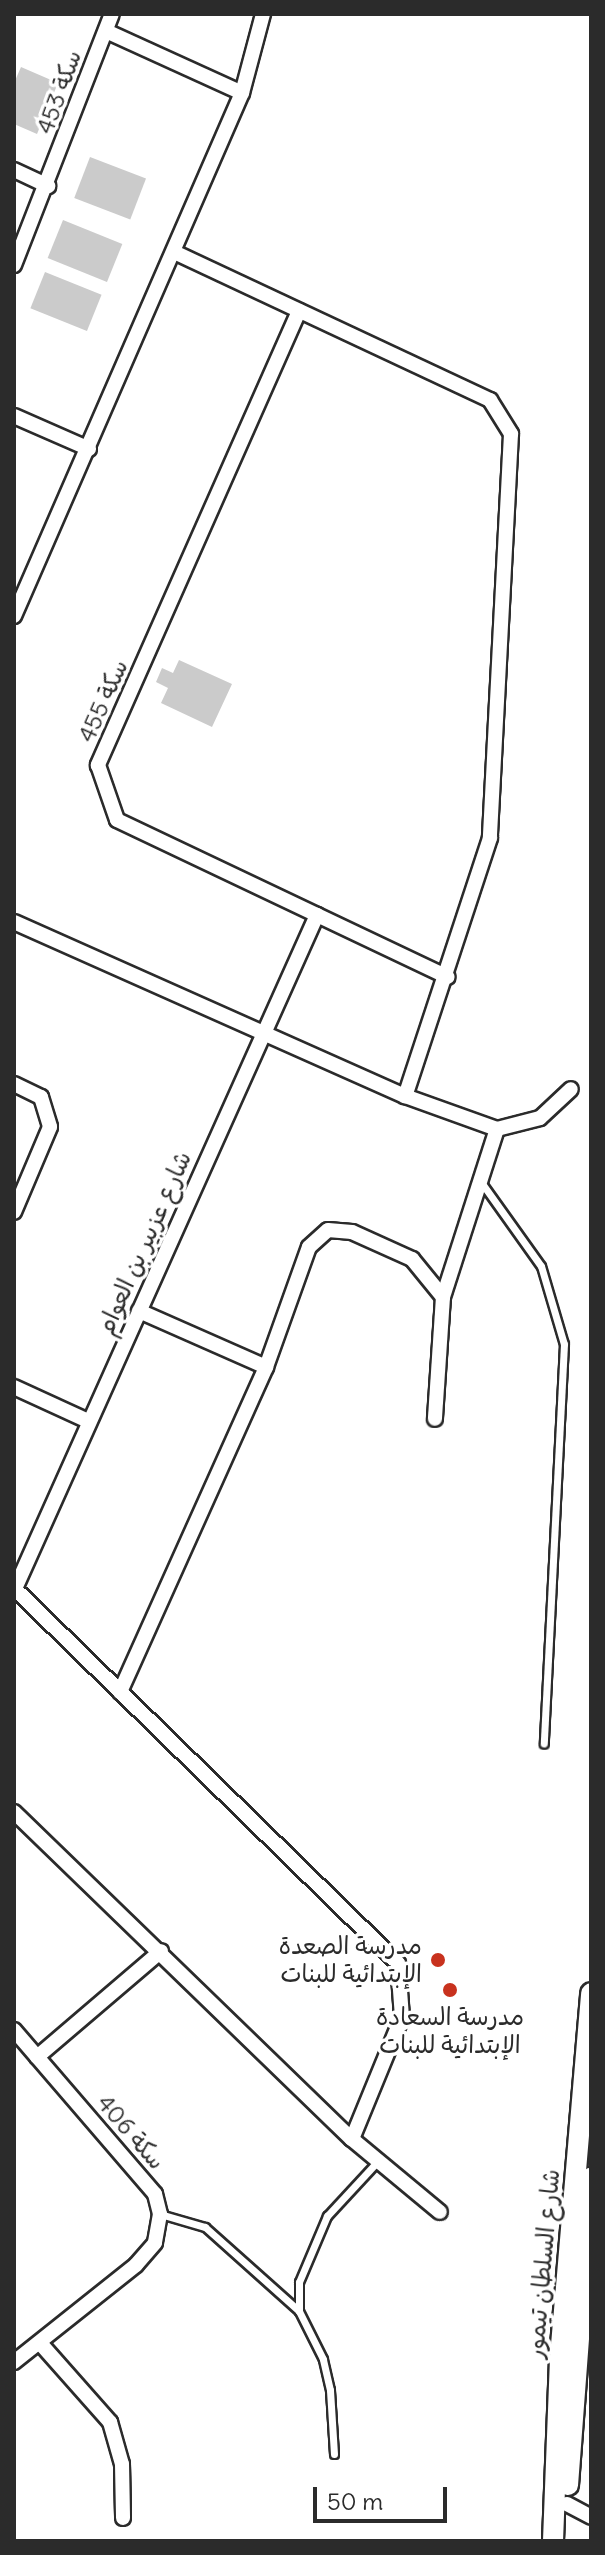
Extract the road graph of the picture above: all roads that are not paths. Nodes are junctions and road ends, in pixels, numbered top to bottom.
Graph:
1 (112, 14) edge
2 (263, 14) edge
3 (106, 31) junction
4 (242, 93) junction
5 (14, 170) edge
6 (48, 186) junction
7 (174, 252) junction
8 (14, 265) edge
9 (299, 311) junction
10 (14, 416) edge
11 (89, 449) junction
12 (14, 616) edge
13 (317, 915) junction
14 (14, 922) edge
15 (448, 977) junction
16 (263, 1033) junction
17 (14, 1084) edge
18 (571, 1089) dead end
19 (405, 1096) junction
20 (497, 1129) junction
21 (479, 1180) junction
22 (14, 1212) edge
23 (443, 1297) junction
24 (139, 1311) junction
25 (266, 1367) junction
26 (14, 1387) edge
27 (435, 1419) dead end
28 (86, 1420) junction
29 (14, 1590) edge
30 (120, 1692) junction
31 (544, 1744) dead end
32 (14, 1812) edge
33 (161, 1951) junction
34 (591, 1993) edge
35 (14, 2030) edge
36 (37, 2057) junction
37 (352, 2139) junction
38 (378, 2161) junction
39 (591, 2178) edge
40 (440, 2212) dead end
41 (160, 2214) junction
42 (299, 2311) junction
43 (40, 2343) junction
44 (14, 2362) edge
45 (334, 2454) dead end
46 (567, 2504) junction
47 (591, 2517) edge
48 (123, 2518) dead end
49 (553, 2541) edge
50 (565, 2541) edge

1 - 3 street, سكة 453
2 - 4 street
3 - 4 street
3 - 6 street, سكة 453
4 - 7 street
5 - 6 street
6 - 8 street, سكة 453
7 - 9 street
7 - 11 street
9 - 13 street, سكة 455
9 - 15 street
10 - 11 street
11 - 12 street
13 - 15 street, سكة 455
13 - 16 street, شارع عزبير بن العوام
14 - 16 street
15 - 19 street
16 - 19 street
16 - 24 street, شارع عزبير بن العوام
17 - 22 street
18 - 20 street
19 - 20 street
20 - 21 street
21 - 23 street
21 - 31 lane
23 - 25 street
23 - 27 street
24 - 25 street
24 - 28 street, شارع عزبير بن العوام
25 - 30 street
26 - 28 street
28 - 29 street, شارع عزبير بن العوام
29 - 30 street
30 - 37 street
32 - 33 street
33 - 36 street
33 - 37 street
34 - 49 main road, شارع السلطان تيمور
35 - 36 street, سكة 406
36 - 41 street, سكة 406
37 - 38 street
38 - 40 street
38 - 42 lane
39 - 46 main road, شارع السلطان تيمور
41 - 42 lane
41 - 43 street
42 - 45 lane
43 - 44 street
43 - 48 street
46 - 47 street
46 - 50 main road, شارع السلطان تيمور

